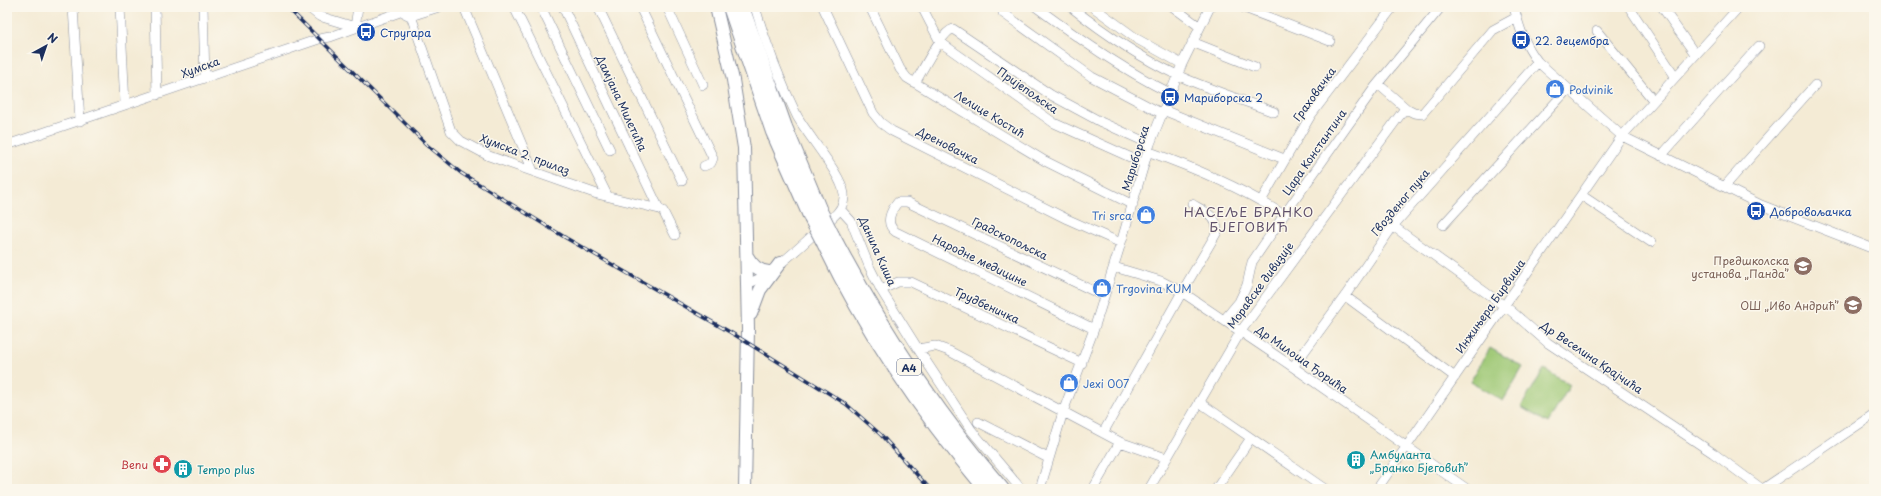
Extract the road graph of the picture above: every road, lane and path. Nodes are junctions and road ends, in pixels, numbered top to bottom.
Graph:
1 (73, 7) edge
2 (120, 7) edge
3 (155, 7) edge
4 (204, 7) edge
5 (308, 7) edge
6 (358, 7) edge
7 (387, 7) edge
8 (414, 7) edge
9 (439, 7) edge
10 (464, 7) edge
11 (514, 7) edge
12 (542, 7) edge
13 (563, 7) edge
14 (598, 7) edge
15 (640, 7) edge
16 (666, 7) edge
17 (716, 7) edge
18 (730, 7) edge
19 (742, 7) edge
20 (755, 7) edge
21 (823, 7) edge
22 (870, 7) edge
23 (922, 7) edge
24 (1036, 7) edge
25 (1071, 7) edge
26 (1093, 7) edge
27 (1173, 7) edge
28 (1210, 7) edge
29 (1242, 7) edge
30 (1393, 7) edge
31 (1441, 7) edge
32 (1514, 7) edge
33 (1629, 7) edge
34 (1662, 7) edge
35 (1737, 8) edge
36 (401, 12) junction
37 (1003, 13) dead end
38 (411, 16) junction
39 (386, 17) junction
40 (1517, 18) junction
41 (355, 27) junction
42 (1200, 27) junction
43 (1597, 31) dead end
44 (1330, 41) dead end
45 (940, 42) junction
46 (1192, 42) junction
47 (1759, 46) dead end
48 (1695, 54) junction
49 (1538, 62) junction
50 (1182, 64) junction
51 (1255, 67) dead end
52 (1178, 75) junction
53 (1675, 76) junction
54 (205, 78) junction
55 (915, 83) junction
56 (1378, 84) junction
57 (703, 85) dead end
58 (1815, 85) dead end
59 (1568, 89) junction
60 (1170, 93) junction
61 (157, 95) junction
62 (1653, 100) junction
63 (125, 105) junction
64 (1408, 110) junction
65 (1162, 111) junction
66 (1274, 112) dead end
67 (80, 121) junction
68 (1622, 136) junction
69 (7, 145) edge
70 (1149, 148) junction
71 (610, 150) dead end
72 (1661, 156) junction
73 (1284, 159) junction
74 (1144, 163) junction
75 (704, 166) dead end
76 (533, 171) junction
77 (682, 181) dead end
78 (1724, 187) junction
79 (607, 195) junction
80 (1581, 195) junction
81 (1261, 200) junction
82 (907, 202) joint
83 (1192, 204) dead end
84 (1133, 205) junction
85 (840, 209) junction
86 (659, 210) junction
87 (816, 214) junction
88 (1284, 215) junction
89 (1443, 225) dead end
90 (1393, 226) junction
91 (675, 235) dead end
92 (828, 239) junction
93 (1651, 242) dead end
94 (1121, 243) junction
95 (1874, 249) edge
96 (747, 256) junction
97 (780, 263) junction
98 (1114, 267) junction
99 (769, 272) junction
100 (748, 283) junction
101 (881, 290) junction
102 (1182, 292) junction
103 (1104, 296) junction
104 (1345, 296) junction
105 (1504, 306) junction
106 (1224, 320) junction
107 (748, 329) junction
108 (1094, 329) junction
109 (1241, 331) junction
110 (918, 349) junction
111 (1082, 363) junction
112 (1293, 367) junction
113 (1455, 377) junction
114 (1199, 402) junction
115 (1063, 412) junction
116 (1874, 414) edge
117 (978, 422) dead end
118 (1104, 433) junction
119 (1251, 438) junction
120 (1120, 442) junction
121 (1407, 447) junction
122 (1048, 458) junction
123 (1166, 458) junction
124 (745, 489) edge
125 (986, 489) edge
126 (1002, 489) edge
127 (1021, 489) edge
128 (1040, 489) edge
129 (1093, 489) edge
130 (1149, 489) edge
131 (1216, 489) edge
132 (1324, 489) edge
133 (1377, 489) edge
134 (1467, 489) edge
135 (1762, 489) edge

1 - 67 street
2 - 63 street
3 - 61 street
4 - 54 street
5 - 41 street
6 - 41 street
7 - 39 street
8 - 36 street, Хумска
9 - 38 street
10 - 76 street
11 - 79 street
12 - 71 street
13 - 86 street, Дамјана Милетића
14 - 77 street
15 - 75 street
16 - 57 street
17 - 96 main road
18 - 87 highway, A4
19 - 87 highway, A4
20 - 85 street
21 - 94 street, Дреновачка
22 - 55 street, Лелице Костић
23 - 45 street, Пријепољска
24 - 60 street
25 - 52 street
26 - 50 street
27 - 42 street
28 - 42 street, Мариборска
29 - 44 street
30 - 73 street, Граховачка
31 - 56 street, Цара Константина
32 - 40 street
33 - 53 street
34 - 48 street
35 - 48 street, Инжињера Бирвиша
36 - 38 street
36 - 39 street, Хумска
37 - 65 street
38 - 76 street, Хумска 2. прилаз
39 - 41 street, Хумска
40 - 49 street
40 - 64 street
41 - 54 street, Хумска
42 - 46 street, Мариборска
43 - 62 street
45 - 55 street
45 - 70 street
45 - 74 street, Пријепољска
46 - 50 street, Мариборска
46 - 51 street
47 - 72 street
48 - 53 street, Инжињера Бирвиша
49 - 59 street
49 - 90 street, Гвозденог пука
50 - 52 street, Мариборска
52 - 60 street, Мариборска
52 - 66 street
53 - 62 street, Инжињера Бирвиша
54 - 61 street, Хумска
55 - 84 street, Лелице Костић
56 - 64 street
56 - 88 street, Цара Константина
58 - 78 street
59 - 68 street
59 - 89 street
60 - 65 street, Мариборска
61 - 63 street, Хумска
62 - 68 street, Инжињера Бирвиша
63 - 67 street, Хумска
64 - 109 street, Моравске дивизије
65 - 70 street, Мариборска
65 - 73 street
67 - 69 street, Хумска
68 - 72 street
68 - 80 street, Инжињера Бирвиша
70 - 74 street, Мариборска
70 - 81 street
72 - 78 street
73 - 81 street, Граховачка
74 - 84 street, Мариборска
76 - 79 street, Хумска 2. прилаз
78 - 95 street
79 - 86 street, Хумска 2. прилаз
80 - 93 street
80 - 105 street, Инжињера Бирвиша
81 - 88 street
82 - 103 street, Градскопољска
82 - 108 street, Народне медицине
83 - 102 street
84 - 94 street, Мариборска
85 - 97 street
85 - 101 street, Данила Киша
86 - 91 street
87 - 92 highway, A4, bridge
88 - 106 street, Цара Константина
90 - 104 street, Гвозденог пука
90 - 105 street, Др Веселина Крајчића
92 - 125 highway, A4
92 - 126 highway, A4
94 - 98 street, Мариборска
96 - 99 main road
96 - 100 main road
97 - 99 street
97 - 107 main road
98 - 102 street, Др Милоша Ђорића
98 - 103 street, Мариборска
99 - 100 street
100 - 107 main road
101 - 110 street, Данила Киша
101 - 111 street, Трудбеничка
102 - 106 street, Др Милоша Ђорића
102 - 118 street
103 - 108 street, Мариборска
104 - 112 street, Гвозденог пука
104 - 113 street
105 - 113 street, Инжињера Бирвиша
105 - 135 street, Др Веселина Крајчића
106 - 109 street, Др Милоша Ђорића
107 - 124 main road
108 - 111 street, Мариборска
109 - 112 street, Др Милоша Ђорића
109 - 114 street, Моравске дивизије
110 - 115 street
110 - 127 street, Данила Киша
111 - 115 street, Мариборска
112 - 121 street, Др Милоша Ђорића
113 - 121 street, Инжињера Бирвиша
114 - 119 street
114 - 123 street, Моравске дивизије
115 - 118 street
115 - 122 street, Мариборска
116 - 135 street
117 - 122 street
118 - 120 street
119 - 131 street
119 - 132 street
120 - 123 street
120 - 129 street
121 - 133 street, Инжињера Бирвиша
121 - 134 street, Др Милоша Ђорића
122 - 128 street, Мариборска
123 - 130 street, Моравске дивизије

